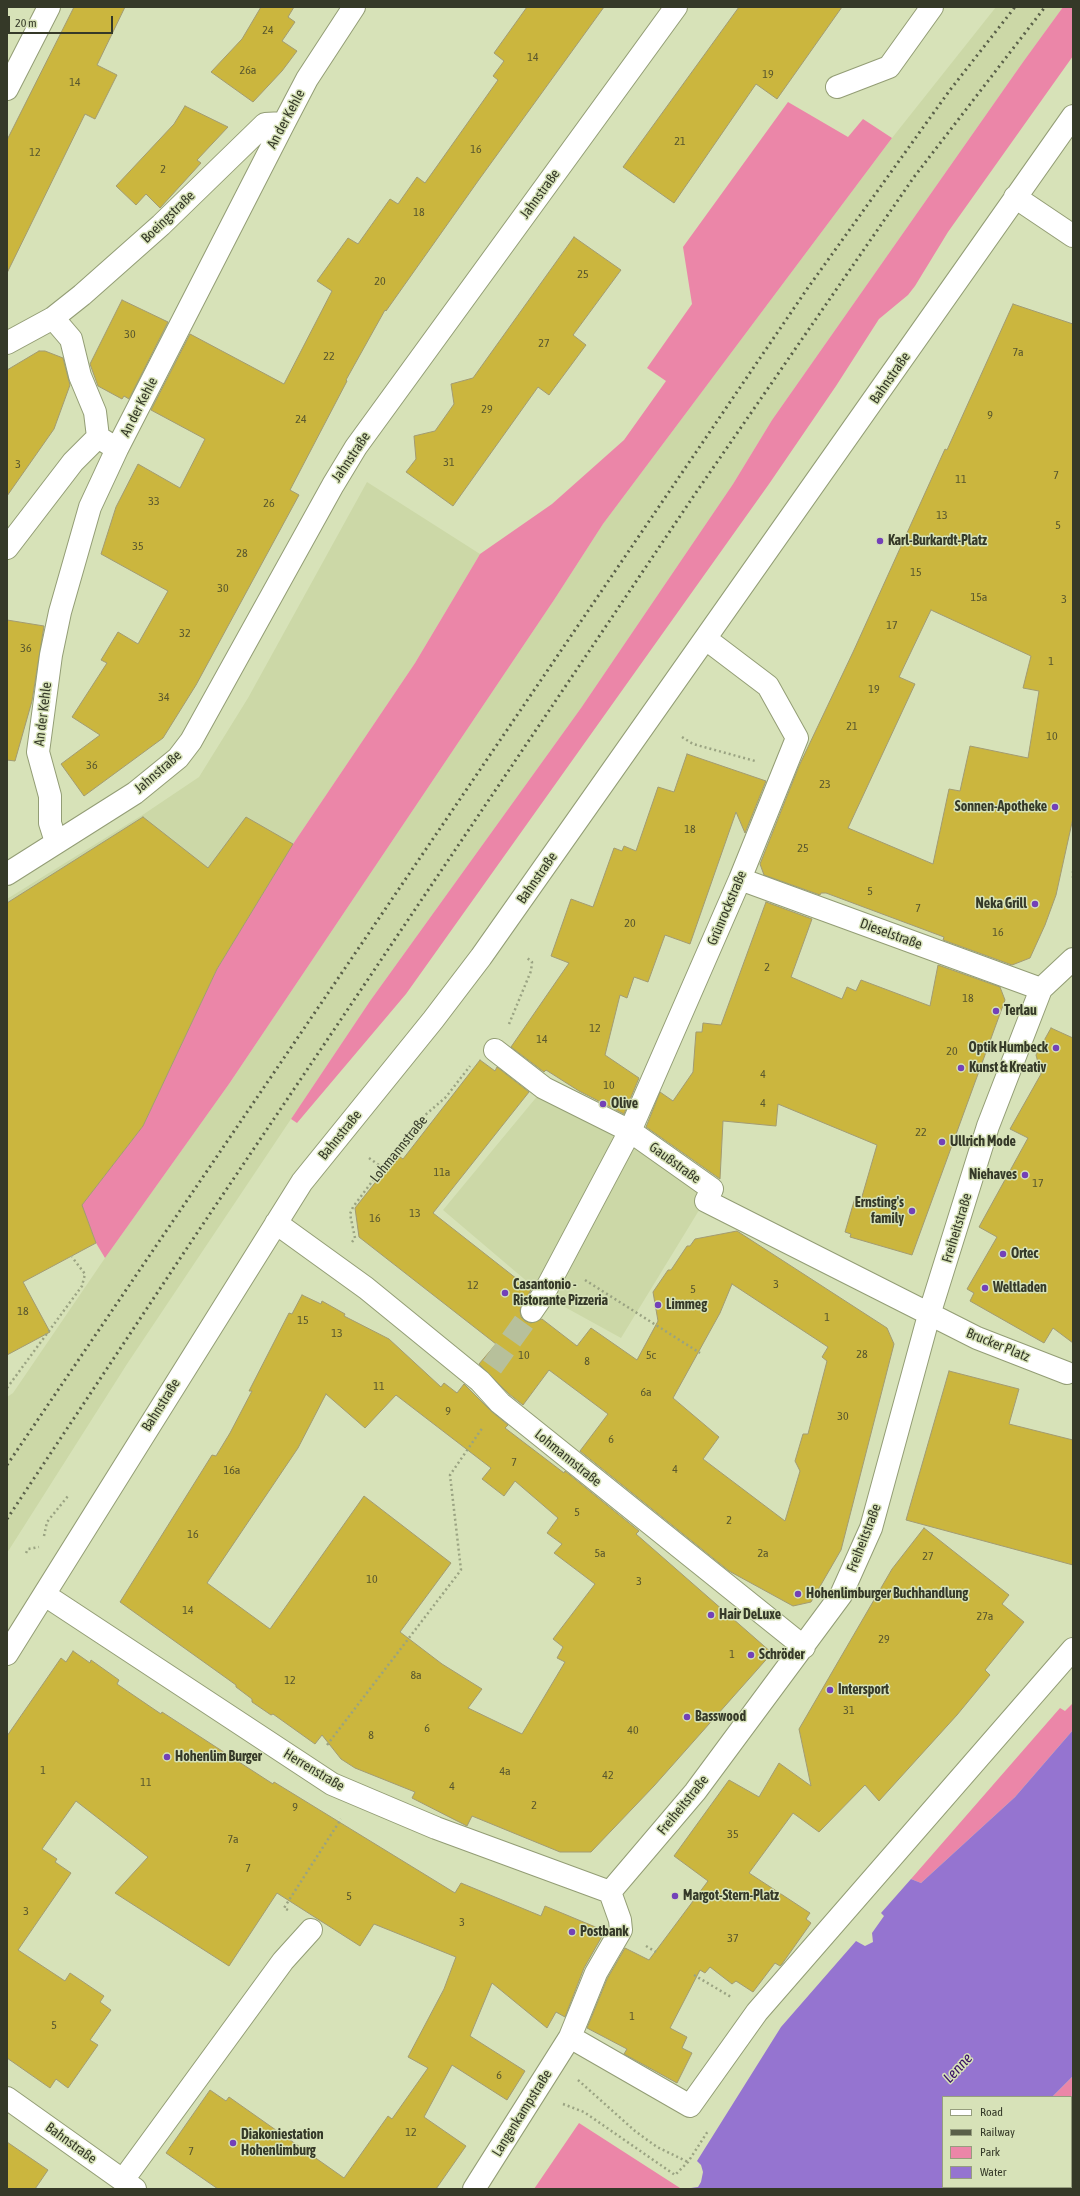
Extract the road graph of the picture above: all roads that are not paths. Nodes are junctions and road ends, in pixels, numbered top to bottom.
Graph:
1 (48, 7) edge
2 (354, 7) edge
3 (676, 7) edge
4 (932, 7) edge
5 (837, 87) dead end
6 (7, 89) edge
7 (1073, 116) edge
8 (284, 123) junction
9 (1015, 197) junction
10 (1073, 236) edge
11 (53, 318) junction
12 (7, 343) edge
13 (98, 438) junction
14 (117, 449) junction
15 (7, 548) edge
16 (706, 639) junction
17 (56, 842) junction
18 (7, 874) edge
19 (740, 879) junction
20 (1073, 959) edge
21 (1041, 989) junction
22 (495, 1050) road end
23 (630, 1131) junction
24 (276, 1223) junction
25 (532, 1311) tunnel mouth
26 (929, 1316) junction
27 (1067, 1373) dead end
28 (46, 1595) junction
29 (804, 1647) junction
30 (1073, 1649) edge
31 (7, 1654) edge
32 (610, 1892) junction
33 (311, 1930) road end
34 (570, 2037) junction
35 (7, 2098) edge
36 (129, 2185) edge
37 (474, 2189) edge

1 - 6 street
2 - 8 street, An der Kehle
3 - 17 street, Jahnstraße
4 - 5 street
7 - 9 street, Bahnstraße
8 - 11 street, Boeingstraße
8 - 14 street, An der Kehle
9 - 10 street
9 - 16 street, Bahnstraße
11 - 12 street, Boeingstraße
11 - 13 street
13 - 14 street
13 - 15 street
14 - 17 street, An der Kehle
16 - 19 street, Grünrockstraße
16 - 24 street, Bahnstraße
17 - 18 street, Jahnstraße
19 - 21 street, Dieselstraße
19 - 23 street, Grünrockstraße
20 - 21 street, Freiheitstraße
21 - 26 street, Freiheitstraße
22 - 23 street, Gaußstraße
23 - 25 street, Grünrockstraße
23 - 26 street, Gaußstraße
24 - 28 street, Bahnstraße
24 - 29 street, Lohmannstraße
26 - 27 street, Brucker Platz
26 - 29 street, Freiheitstraße
28 - 31 street, Bahnstraße
28 - 32 street, Herrenstraße
29 - 32 street, Freiheitstraße
30 - 34 street
32 - 34 street
33 - 36 street
34 - 37 street, Langenkampstraße
35 - 36 street, Bahnstraße

